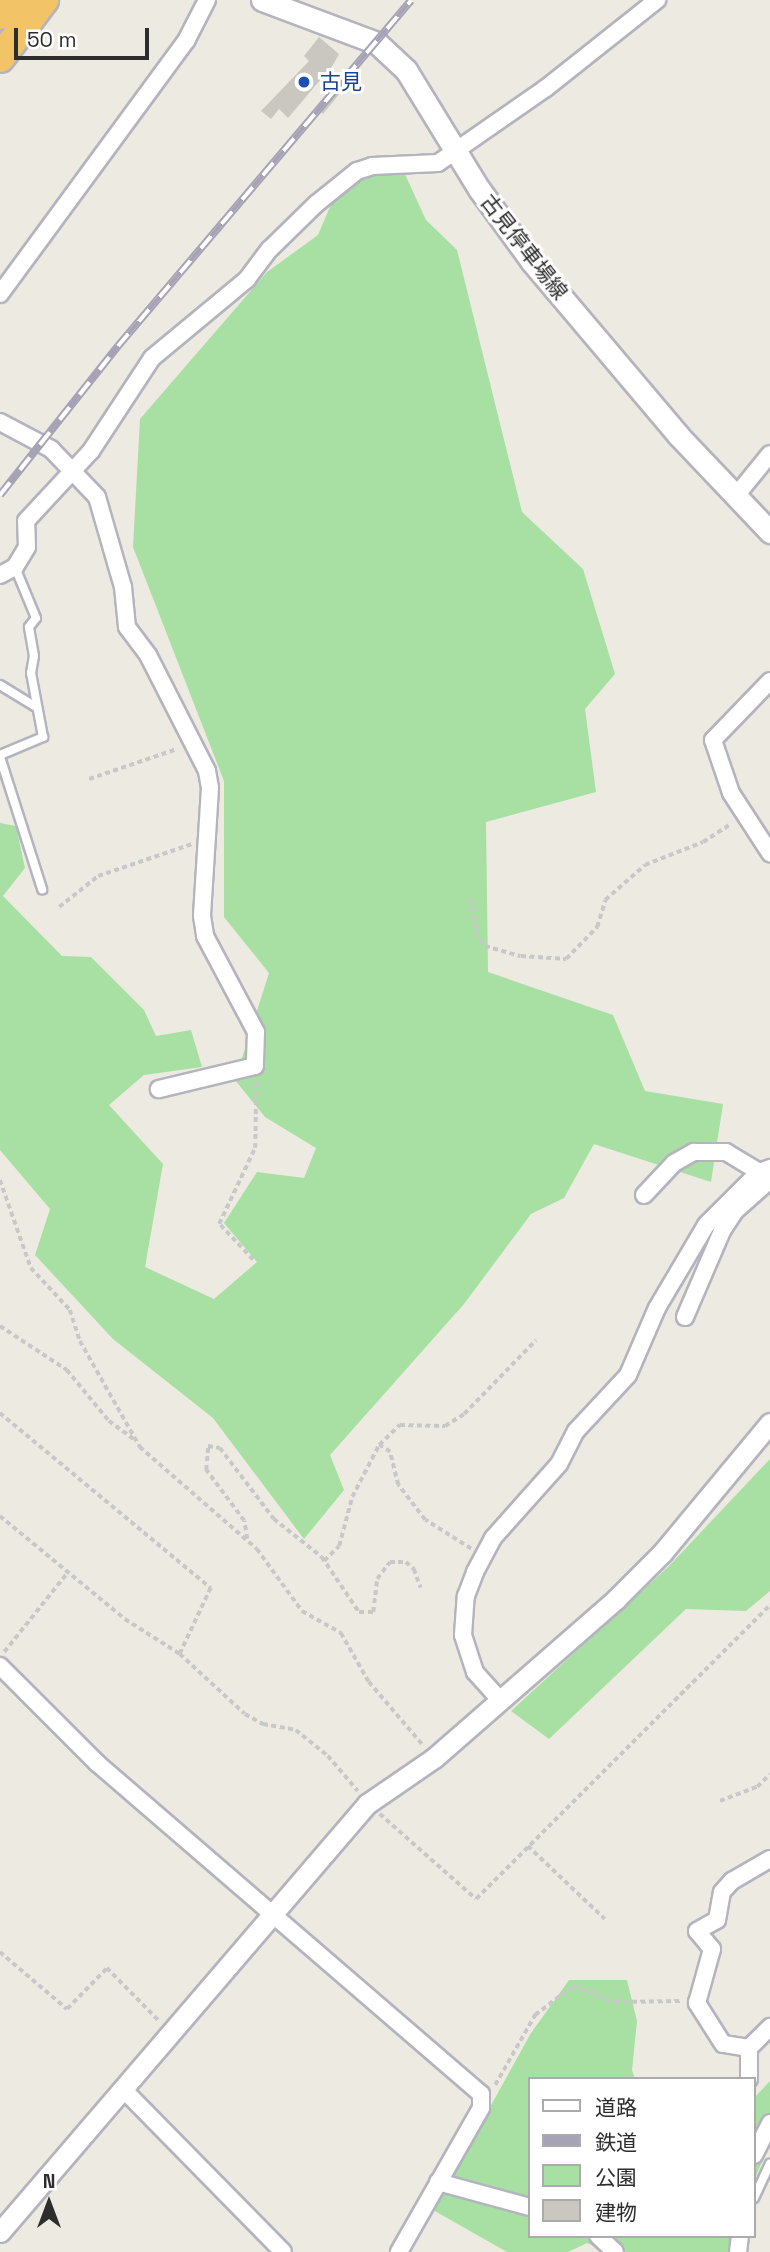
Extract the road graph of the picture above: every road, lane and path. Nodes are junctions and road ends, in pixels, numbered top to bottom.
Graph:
1 (12, 0) edge
2 (44, 0) edge
3 (207, 0) edge
4 (262, 0) edge
5 (657, 0) edge
6 (0, 15) edge
7 (0, 58) edge
8 (457, 150) junction
9 (0, 294) edge
10 (0, 422) edge
11 (770, 454) edge
12 (72, 473) junction
13 (735, 497) junction
14 (770, 531) edge
15 (15, 567) junction
16 (0, 575) edge
17 (770, 681) edge
18 (0, 685) edge
19 (36, 707) junction
20 (196, 743) junction
21 (0, 756) edge
22 (89, 779) dead end
23 (746, 815) junction
24 (206, 841) junction
25 (770, 853) edge
26 (41, 889) dead end
27 (472, 899) dead end
28 (59, 907) dead end
29 (255, 1066) junction
30 (159, 1089) dead end
31 (766, 1174) edge
32 (0, 1180) edge
33 (644, 1195) dead end
34 (253, 1260) dead end
35 (685, 1317) dead end
36 (0, 1326) edge
37 (536, 1340) dead end
38 (0, 1413) edge
39 (770, 1423) edge
40 (136, 1440) junction
41 (379, 1445) junction
42 (0, 1516) edge
43 (247, 1539) junction
44 (483, 1557) junction
45 (324, 1561) junction
46 (68, 1572) junction
47 (421, 1588) dead end
48 (770, 1605) edge
49 (180, 1654) junction
50 (0, 1656) edge
51 (0, 1665) edge
52 (501, 1701) junction
53 (435, 1758) junction
54 (770, 1774) edge
55 (720, 1801) dead end
56 (367, 1804) junction
57 (528, 1846) junction
58 (770, 1858) edge
59 (272, 1913) junction
60 (605, 1919) dead end
61 (0, 1952) edge
62 (697, 2003) junction
63 (770, 2027) edge
64 (171, 2033) junction
65 (750, 2048) junction
66 (749, 2077) edge
67 (123, 2089) junction
68 (482, 2100) junction
69 (770, 2123) edge
70 (756, 2151) edge
71 (770, 2164) edge
72 (438, 2182) junction
73 (756, 2194) edge
74 (528, 2206) edge
75 (0, 2232) edge
76 (600, 2238) edge
77 (283, 2252) edge
78 (400, 2252) edge
79 (615, 2252) edge

1 - 6 highway
2 - 7 highway
3 - 9 street
4 - 8 main road, 古見停車場線
5 - 8 street
8 - 12 street
8 - 13 main road, 古見停車場線
10 - 12 street
11 - 13 street
12 - 15 street
12 - 20 street
13 - 14 main road, 古見停車場線
15 - 16 street
15 - 19 lane
17 - 23 street
18 - 19 lane
19 - 21 lane
20 - 22 path
20 - 24 street
21 - 26 lane
23 - 25 street
23 - 27 path
24 - 28 path
24 - 29 street
29 - 30 street
29 - 34 path
31 - 33 street
31 - 35 street
31 - 44 street
32 - 40 path
36 - 40 path
37 - 41 path
38 - 49 path
39 - 52 street
40 - 43 path
41 - 44 path
41 - 45 path
42 - 46 path
43 - 45 path
43 - 53 path
44 - 52 street
45 - 47 path
46 - 49 path
46 - 50 path
48 - 57 path
49 - 56 path
51 - 59 street
52 - 53 street
53 - 56 street
54 - 55 path
56 - 57 path
56 - 59 street
57 - 60 path
58 - 62 street
59 - 64 street
59 - 68 street
61 - 64 path
62 - 65 street
62 - 68 path
63 - 65 street
64 - 67 street
65 - 66 street
67 - 75 street
67 - 77 street
68 - 72 street
69 - 70 street
71 - 73 lane
72 - 74 street
72 - 78 street
76 - 79 street

